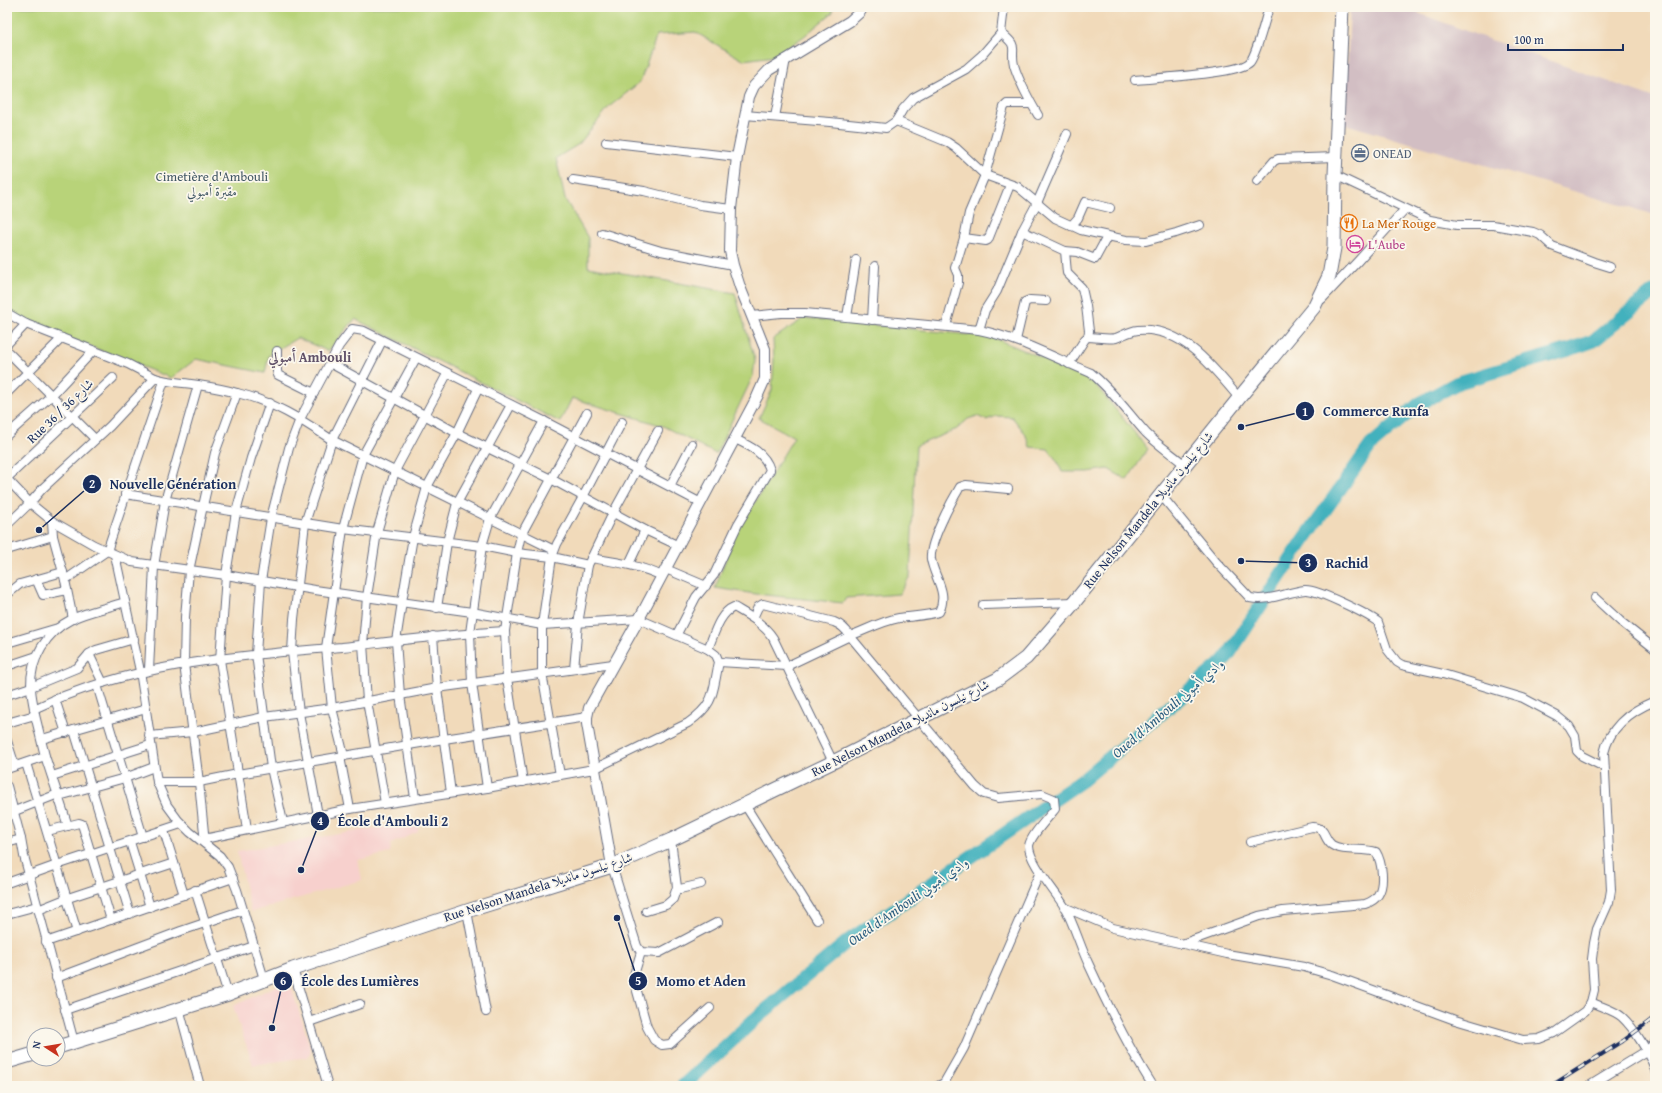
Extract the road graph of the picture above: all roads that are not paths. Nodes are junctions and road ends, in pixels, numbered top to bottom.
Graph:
1 (863, 7) edge
2 (1004, 7) edge
3 (1269, 7) edge
4 (1342, 7) edge
5 (1001, 33) junction
6 (786, 59) junction
7 (1135, 80) dead end
8 (1031, 104) junction
9 (745, 115) junction
10 (1038, 115) dead end
11 (775, 117) junction
12 (896, 121) junction
13 (1067, 134) dead end
14 (606, 142) dead end
15 (737, 157) junction
16 (1336, 158) junction
17 (985, 175) junction
18 (1335, 175) junction
19 (573, 180) dead end
20 (1257, 181) dead end
21 (1010, 185) junction
22 (1037, 203) junction
23 (1110, 208) dead end
24 (731, 209) junction
25 (1405, 209) junction
26 (1200, 225) dead end
27 (1071, 226) junction
28 (1022, 231) junction
29 (602, 233) dead end
30 (1107, 237) junction
31 (964, 238) junction
32 (1064, 251) junction
33 (856, 260) dead end
34 (732, 265) junction
35 (875, 266) dead end
36 (1610, 267) dead end
37 (1046, 301) dead end
38 (1314, 307) junction
39 (7, 313) edge
40 (752, 316) junction
41 (847, 317) junction
42 (872, 320) junction
43 (26, 324) junction
44 (946, 326) junction
45 (979, 330) junction
46 (1088, 337) junction
47 (62, 338) junction
48 (1016, 340) junction
49 (382, 341) junction
50 (7, 344) edge
51 (7, 351) edge
52 (93, 351) junction
53 (277, 351) dead end
54 (416, 358) junction
55 (330, 363) junction
56 (1069, 364) junction
57 (29, 372) junction
58 (447, 374) junction
59 (113, 378) dead end
60 (155, 378) junction
61 (164, 381) junction
62 (362, 381) junction
63 (198, 385) junction
64 (478, 389) junction
65 (7, 393) edge
66 (238, 393) junction
67 (314, 393) junction
68 (52, 395) junction
69 (394, 398) junction
70 (1239, 398) junction
71 (270, 403) junction
72 (511, 405) junction
73 (587, 413) dead end
74 (424, 415) junction
75 (74, 416) junction
76 (300, 419) junction
77 (544, 421) junction
78 (622, 422) dead end
79 (658, 431) dead end
80 (457, 433) junction
81 (7, 435) edge
82 (575, 437) junction
83 (95, 439) junction
84 (735, 439) junction
85 (332, 440) junction
86 (692, 444) dead end
87 (488, 448) junction
88 (606, 452) junction
89 (363, 454) junction
90 (520, 464) junction
91 (1185, 465) junction
92 (638, 469) junction
93 (395, 471) junction
94 (7, 478) edge
95 (551, 479) junction
96 (670, 486) junction
97 (427, 487) junction
98 (1008, 489) dead end
99 (125, 494) junction
100 (1161, 495) junction
101 (583, 497) junction
102 (166, 502) junction
103 (30, 503) junction
104 (701, 503) junction
105 (457, 504) junction
106 (203, 506) junction
107 (236, 512) junction
108 (613, 513) junction
109 (271, 518) junction
110 (490, 519) junction
111 (52, 521) junction
112 (306, 523) junction
113 (7, 525) edge
114 (343, 529) junction
115 (645, 530) junction
116 (377, 532) junction
117 (521, 535) junction
118 (53, 536) junction
119 (413, 537) junction
120 (447, 542) junction
121 (482, 546) junction
122 (678, 546) junction
123 (7, 550) edge
124 (107, 551) junction
125 (517, 553) junction
126 (553, 554) junction
127 (115, 555) junction
128 (590, 562) junction
129 (629, 564) junction
130 (154, 566) junction
131 (189, 571) junction
132 (664, 573) junction
133 (226, 575) junction
134 (64, 576) junction
135 (36, 579) junction
136 (261, 581) junction
137 (706, 586) junction
138 (298, 588) junction
139 (67, 590) junction
140 (8, 592) edge
141 (333, 592) junction
142 (367, 597) junction
143 (1594, 598) dead end
144 (125, 602) junction
145 (402, 602) junction
146 (1075, 602) junction
147 (983, 605) dead end
148 (437, 608) junction
149 (472, 612) junction
150 (753, 618) junction
151 (73, 619) junction
152 (639, 619) junction
153 (506, 620) junction
154 (578, 624) junction
155 (542, 625) junction
156 (59, 628) junction
157 (505, 631) junction
158 (470, 633) junction
159 (677, 634) junction
160 (432, 636) junction
161 (850, 636) junction
162 (134, 639) junction
163 (396, 641) junction
164 (7, 643) edge
165 (363, 644) junction
166 (326, 648) junction
167 (1655, 648) edge
168 (708, 649) junction
169 (292, 652) junction
170 (88, 654) junction
171 (256, 654) junction
172 (37, 656) junction
173 (220, 660) junction
174 (719, 662) junction
175 (184, 664) junction
176 (613, 664) junction
177 (7, 666) edge
178 (787, 666) junction
179 (574, 669) junction
180 (149, 670) junction
181 (140, 671) junction
182 (542, 673) junction
183 (507, 678) junction
184 (472, 683) junction
185 (100, 684) junction
186 (31, 687) junction
187 (437, 688) junction
188 (7, 695) edge
189 (400, 695) junction
190 (55, 699) junction
191 (367, 701) junction
192 (1655, 701) edge
193 (332, 708) junction
194 (146, 709) junction
195 (34, 712) junction
196 (299, 713) junction
197 (264, 717) junction
198 (587, 717) junction
199 (918, 719) junction
200 (106, 720) junction
201 (550, 722) junction
202 (7, 723) edge
203 (229, 723) junction
204 (514, 728) junction
205 (70, 731) junction
206 (192, 732) junction
207 (480, 734) junction
208 (149, 736) junction
209 (42, 739) junction
210 (444, 739) junction
211 (7, 741) edge
212 (150, 745) junction
213 (408, 746) junction
214 (377, 751) junction
215 (117, 755) junction
216 (45, 756) junction
217 (342, 756) junction
218 (308, 762) junction
219 (833, 762) junction
220 (26, 763) junction
221 (85, 766) junction
222 (154, 767) junction
223 (1604, 767) junction
224 (11, 768) edge
225 (272, 768) junction
226 (594, 769) junction
227 (238, 774) junction
228 (560, 775) junction
229 (52, 776) junction
230 (125, 778) junction
231 (157, 782) junction
232 (199, 782) junction
233 (523, 782) junction
234 (7, 786) edge
235 (92, 788) junction
236 (487, 788) junction
237 (451, 793) junction
238 (58, 795) junction
239 (414, 798) junction
240 (38, 802) junction
241 (385, 804) junction
242 (745, 805) junction
243 (350, 809) junction
244 (11, 813) edge
245 (318, 815) junction
246 (283, 822) junction
247 (182, 824) junction
248 (68, 826) junction
249 (247, 829) junction
250 (164, 831) junction
251 (47, 832) junction
252 (143, 837) junction
253 (21, 839) junction
254 (671, 840) junction
255 (204, 841) junction
256 (130, 842) junction
257 (1250, 842) dead end
258 (7, 844) edge
259 (111, 848) junction
260 (91, 854) junction
261 (174, 863) junction
262 (57, 865) junction
263 (612, 866) junction
264 (1040, 872) junction
265 (141, 875) junction
266 (29, 876) junction
267 (233, 878) junction
268 (120, 882) junction
269 (7, 883) edge
270 (701, 884) dead end
271 (677, 887) junction
272 (101, 888) junction
273 (196, 890) junction
274 (184, 895) junction
275 (68, 898) junction
276 (150, 907) junction
277 (1064, 907) junction
278 (37, 908) junction
279 (244, 910) junction
280 (467, 910) junction
281 (646, 911) dead end
282 (7, 914) edge
283 (130, 914) junction
284 (111, 920) junction
285 (817, 920) dead end
286 (718, 922) dead end
287 (205, 923) junction
288 (77, 932) junction
289 (46, 942) junction
290 (1182, 944) junction
291 (254, 946) junction
292 (641, 952) junction
293 (217, 960) junction
294 (293, 969) junction
295 (56, 978) junction
296 (264, 979) junction
297 (228, 994) junction
298 (1591, 1002) junction
299 (360, 1004) dead end
300 (179, 1008) junction
301 (710, 1008) dead end
302 (65, 1010) junction
303 (486, 1012) dead end
304 (309, 1022) junction
305 (74, 1042) junction
306 (1655, 1043) edge
307 (66, 1044) edge
308 (1646, 1051) junction
309 (26, 1056) edge
310 (7, 1062) edge
311 (1655, 1070) edge
312 (943, 1085) edge
313 (200, 1086) edge
314 (328, 1086) edge
315 (1152, 1086) edge
316 (1589, 1086) edge

1 - 6 street
2 - 5 street
3 - 7 street
4 - 16 main road, Rue Nelson Mandela شارع نيلسون مانديلا
5 - 8 street
5 - 12 street
6 - 9 street
6 - 11 street
8 - 10 street
8 - 17 street
9 - 11 street
9 - 15 street
11 - 12 street
12 - 17 street
13 - 22 street
14 - 15 street
15 - 24 street
16 - 18 main road, Rue Nelson Mandela شارع نيلسون مانديلا
16 - 20 street
17 - 21 street
17 - 31 street
18 - 25 street
18 - 38 main road, Rue Nelson Mandela شارع نيلسون مانديلا
19 - 24 street
21 - 22 street
21 - 31 street
22 - 27 street
22 - 28 street
23 - 27 street
24 - 34 street
25 - 36 street
25 - 38 street
26 - 30 street
27 - 30 street
28 - 32 street
28 - 45 street
29 - 34 street
30 - 32 street
31 - 44 street
32 - 46 street
33 - 41 street
34 - 40 street
35 - 42 street
37 - 48 street
38 - 70 main road, Rue Nelson Mandela شارع نيلسون مانديلا
39 - 43 street
40 - 41 street
40 - 84 street
41 - 42 street
42 - 44 street
43 - 47 street
43 - 50 street
44 - 45 street
45 - 48 street
46 - 56 street
46 - 70 street
47 - 52 street
47 - 57 street
48 - 56 street
49 - 54 street
49 - 55 street
49 - 62 street
51 - 57 street
52 - 60 street
52 - 68 street
53 - 67 street
54 - 58 street
54 - 69 street
55 - 62 street
55 - 67 street
56 - 91 street
57 - 65 street
57 - 68 street
58 - 64 street
58 - 74 street
59 - 75 street, Rue 36 / شارع 36
60 - 61 street
60 - 83 street
61 - 63 street
61 - 99 street
62 - 69 street
62 - 85 street
63 - 66 street
63 - 102 street
64 - 72 street
64 - 80 street
66 - 71 street
66 - 106 street
67 - 76 street
68 - 75 street
68 - 81 street
69 - 74 street
69 - 89 street
70 - 91 main road, Rue Nelson Mandela شارع نيلسون مانديلا
71 - 76 street
71 - 107 street
72 - 77 street
72 - 87 street
73 - 82 street
74 - 80 street
74 - 93 street
75 - 83 street
75 - 94 street, Rue 36 / شارع 36
76 - 85 street
76 - 109 street
77 - 82 street
77 - 90 street
78 - 88 street
79 - 92 street
80 - 87 street
80 - 97 street
82 - 88 street
82 - 95 street
83 - 103 street
84 - 104 street
84 - 137 street
85 - 89 street
85 - 112 street
86 - 96 street
87 - 90 street
87 - 105 street
88 - 92 street
88 - 101 street
89 - 93 street
89 - 114 street
90 - 95 street
90 - 110 street
91 - 100 main road, Rue Nelson Mandela شارع نيلسون مانديلا
92 - 96 street
92 - 108 street
93 - 97 street
93 - 116 street
94 - 103 street
95 - 101 street
95 - 117 street
96 - 104 street
97 - 105 street
97 - 119 street
98 - 161 street
99 - 102 street
99 - 124 street
100 - 146 main road, Rue Nelson Mandela شارع نيلسون مانديلا
100 - 223 street
101 - 108 street
101 - 126 street
102 - 106 street
102 - 130 street
103 - 111 street
103 - 113 street
104 - 122 street
105 - 110 street
105 - 120 street
106 - 107 street
106 - 131 street
107 - 109 street
107 - 133 street
108 - 115 street
108 - 128 street
109 - 112 street
109 - 136 street
110 - 117 street
110 - 121 street
111 - 118 street
111 - 124 street
112 - 114 street
112 - 138 street
114 - 116 street
114 - 141 street
115 - 122 street
115 - 129 street
116 - 119 street
116 - 142 street
117 - 125 street
117 - 126 street
118 - 123 street
118 - 134 street
119 - 120 street
119 - 145 street
120 - 121 street
120 - 148 street
121 - 125 street
121 - 149 street
122 - 132 street
124 - 127 street
124 - 134 street
125 - 126 street
125 - 153 street
126 - 128 street
126 - 155 street
127 - 130 street
127 - 144 street
128 - 129 street
128 - 154 street
129 - 132 street
130 - 131 street
130 - 180 street
131 - 133 street
131 - 175 street
132 - 137 street
132 - 152 street
133 - 136 street
133 - 173 street
134 - 135 street
134 - 139 street
135 - 139 street
135 - 140 street
136 - 138 street
136 - 171 street
137 - 159 street
138 - 141 street
138 - 169 street
139 - 151 street
141 - 142 street
141 - 166 street
142 - 145 street
142 - 165 street
143 - 167 street
144 - 151 street
144 - 162 street
145 - 148 street
145 - 163 street
146 - 147 street
146 - 199 main road, Rue Nelson Mandela شارع نيلسون مانديلا
148 - 149 street
149 - 153 street
149 - 158 street
150 - 161 street
150 - 168 street
150 - 178 street
151 - 156 street
152 - 154 street
152 - 159 street
152 - 176 street
153 - 155 street
153 - 157 street
154 - 155 street
154 - 179 street
155 - 182 street
156 - 164 street
156 - 172 street
157 - 158 street
157 - 183 street
158 - 160 street
158 - 184 street
159 - 168 street
160 - 163 street
160 - 187 street
161 - 178 street
161 - 199 street
162 - 170 street
162 - 181 street
163 - 165 street
163 - 189 street
165 - 166 street
165 - 191 street
166 - 169 street
166 - 193 street
168 - 174 street
169 - 171 street
169 - 196 street
170 - 185 street
170 - 186 street
171 - 173 street
171 - 197 street
172 - 177 street
172 - 186 street
173 - 175 street
173 - 203 street
174 - 178 street
174 - 226 street
175 - 180 street
175 - 206 street
176 - 179 street
176 - 198 street
178 - 219 street
179 - 182 street
180 - 181 street
181 - 185 street
181 - 194 street
182 - 183 street
182 - 201 street
183 - 184 street
183 - 204 street
184 - 187 street
184 - 207 street
185 - 190 street
185 - 200 street
186 - 188 street
186 - 195 street
187 - 189 street
187 - 210 street
189 - 191 street
189 - 213 street
190 - 195 street
190 - 205 street
191 - 193 street
191 - 214 street
192 - 223 street
193 - 196 street
193 - 217 street
194 - 200 street
194 - 208 street
195 - 202 street
195 - 209 street
196 - 197 street
196 - 218 street
197 - 203 street
197 - 225 street
198 - 201 street
198 - 226 street
199 - 219 main road, Rue Nelson Mandela شارع نيلسون مانديلا
199 - 264 street
200 - 205 street
200 - 215 street
201 - 204 street
201 - 228 street
203 - 206 street
203 - 227 street
204 - 207 street
204 - 233 street
205 - 209 street
205 - 221 street
206 - 208 street
206 - 232 street
207 - 210 street
207 - 236 street
208 - 212 street
209 - 216 street
210 - 213 street
210 - 237 street
211 - 224 street
212 - 215 street
212 - 222 street
213 - 214 street
213 - 239 street
214 - 217 street
214 - 241 street
215 - 221 street
215 - 230 street
216 - 220 street
216 - 229 street
217 - 218 street
217 - 243 street
218 - 225 street
218 - 245 street
219 - 242 main road, Rue Nelson Mandela شارع نيلسون مانديلا
220 - 224 street
220 - 240 street
221 - 229 street
221 - 235 street
222 - 230 street
222 - 231 street
223 - 298 street
225 - 227 street
225 - 246 street
226 - 228 street
226 - 263 street
227 - 232 street
227 - 249 street
228 - 233 street
229 - 238 street
230 - 235 street
230 - 252 street
231 - 232 street
231 - 247 street
232 - 255 street
233 - 236 street
234 - 244 street
235 - 238 street
235 - 259 street
236 - 237 street
237 - 239 street
238 - 240 street
238 - 248 street
239 - 241 street
240 - 244 street
240 - 251 street
241 - 243 street
242 - 254 main road, Rue Nelson Mandela شارع نيلسون مانديلا
242 - 285 street
243 - 245 street
244 - 253 street
245 - 246 street
246 - 249 street
247 - 250 street
247 - 255 street
248 - 251 street
248 - 260 street
249 - 255 street
250 - 252 street
250 - 261 street
251 - 262 street
252 - 256 street
253 - 258 street
253 - 266 street
254 - 263 main road, Rue Nelson Mandela شارع نيلسون مانديلا
254 - 271 street
255 - 267 street
256 - 259 street
256 - 265 street
257 - 290 street
259 - 260 street
259 - 268 street
260 - 262 street
260 - 272 street
261 - 265 street
261 - 274 street
262 - 266 street
262 - 275 street
263 - 280 main road, Rue Nelson Mandela شارع نيلسون مانديلا
263 - 292 street
264 - 277 street
264 - 312 street
265 - 268 street
265 - 276 street
266 - 269 street
266 - 278 street
267 - 273 street
267 - 279 street
268 - 272 street
268 - 283 street
270 - 271 street
271 - 281 street
272 - 275 street
272 - 284 street
273 - 274 street
273 - 287 street
274 - 276 street
275 - 278 street
275 - 288 street
276 - 283 street
277 - 290 street
277 - 315 street
278 - 282 street
278 - 289 street
279 - 287 street
279 - 291 street
280 - 294 main road, Rue Nelson Mandela شارع نيلسون مانديلا
280 - 303 street
283 - 284 street
284 - 288 street
286 - 292 street
287 - 293 street
287 - 295 street
288 - 289 street
289 - 295 street
290 - 298 street
291 - 293 street
291 - 296 street
292 - 301 street
293 - 297 street
293 - 302 street
294 - 296 main road, Rue Nelson Mandela شارع نيلسون مانديلا
294 - 304 street
295 - 302 street
296 - 297 main road, Rue Nelson Mandela شارع نيلسون مانديلا
297 - 300 main road, Rue Nelson Mandela شارع نيلسون مانديلا
298 - 308 street
299 - 304 street
300 - 305 main road, Rue Nelson Mandela شارع نيلسون مانديلا
300 - 313 street
302 - 305 street
304 - 314 street
305 - 307 main road, Rue Nelson Mandela شارع نيلسون مانديلا
306 - 308 street
308 - 311 street
308 - 316 street
309 - 310 main road

